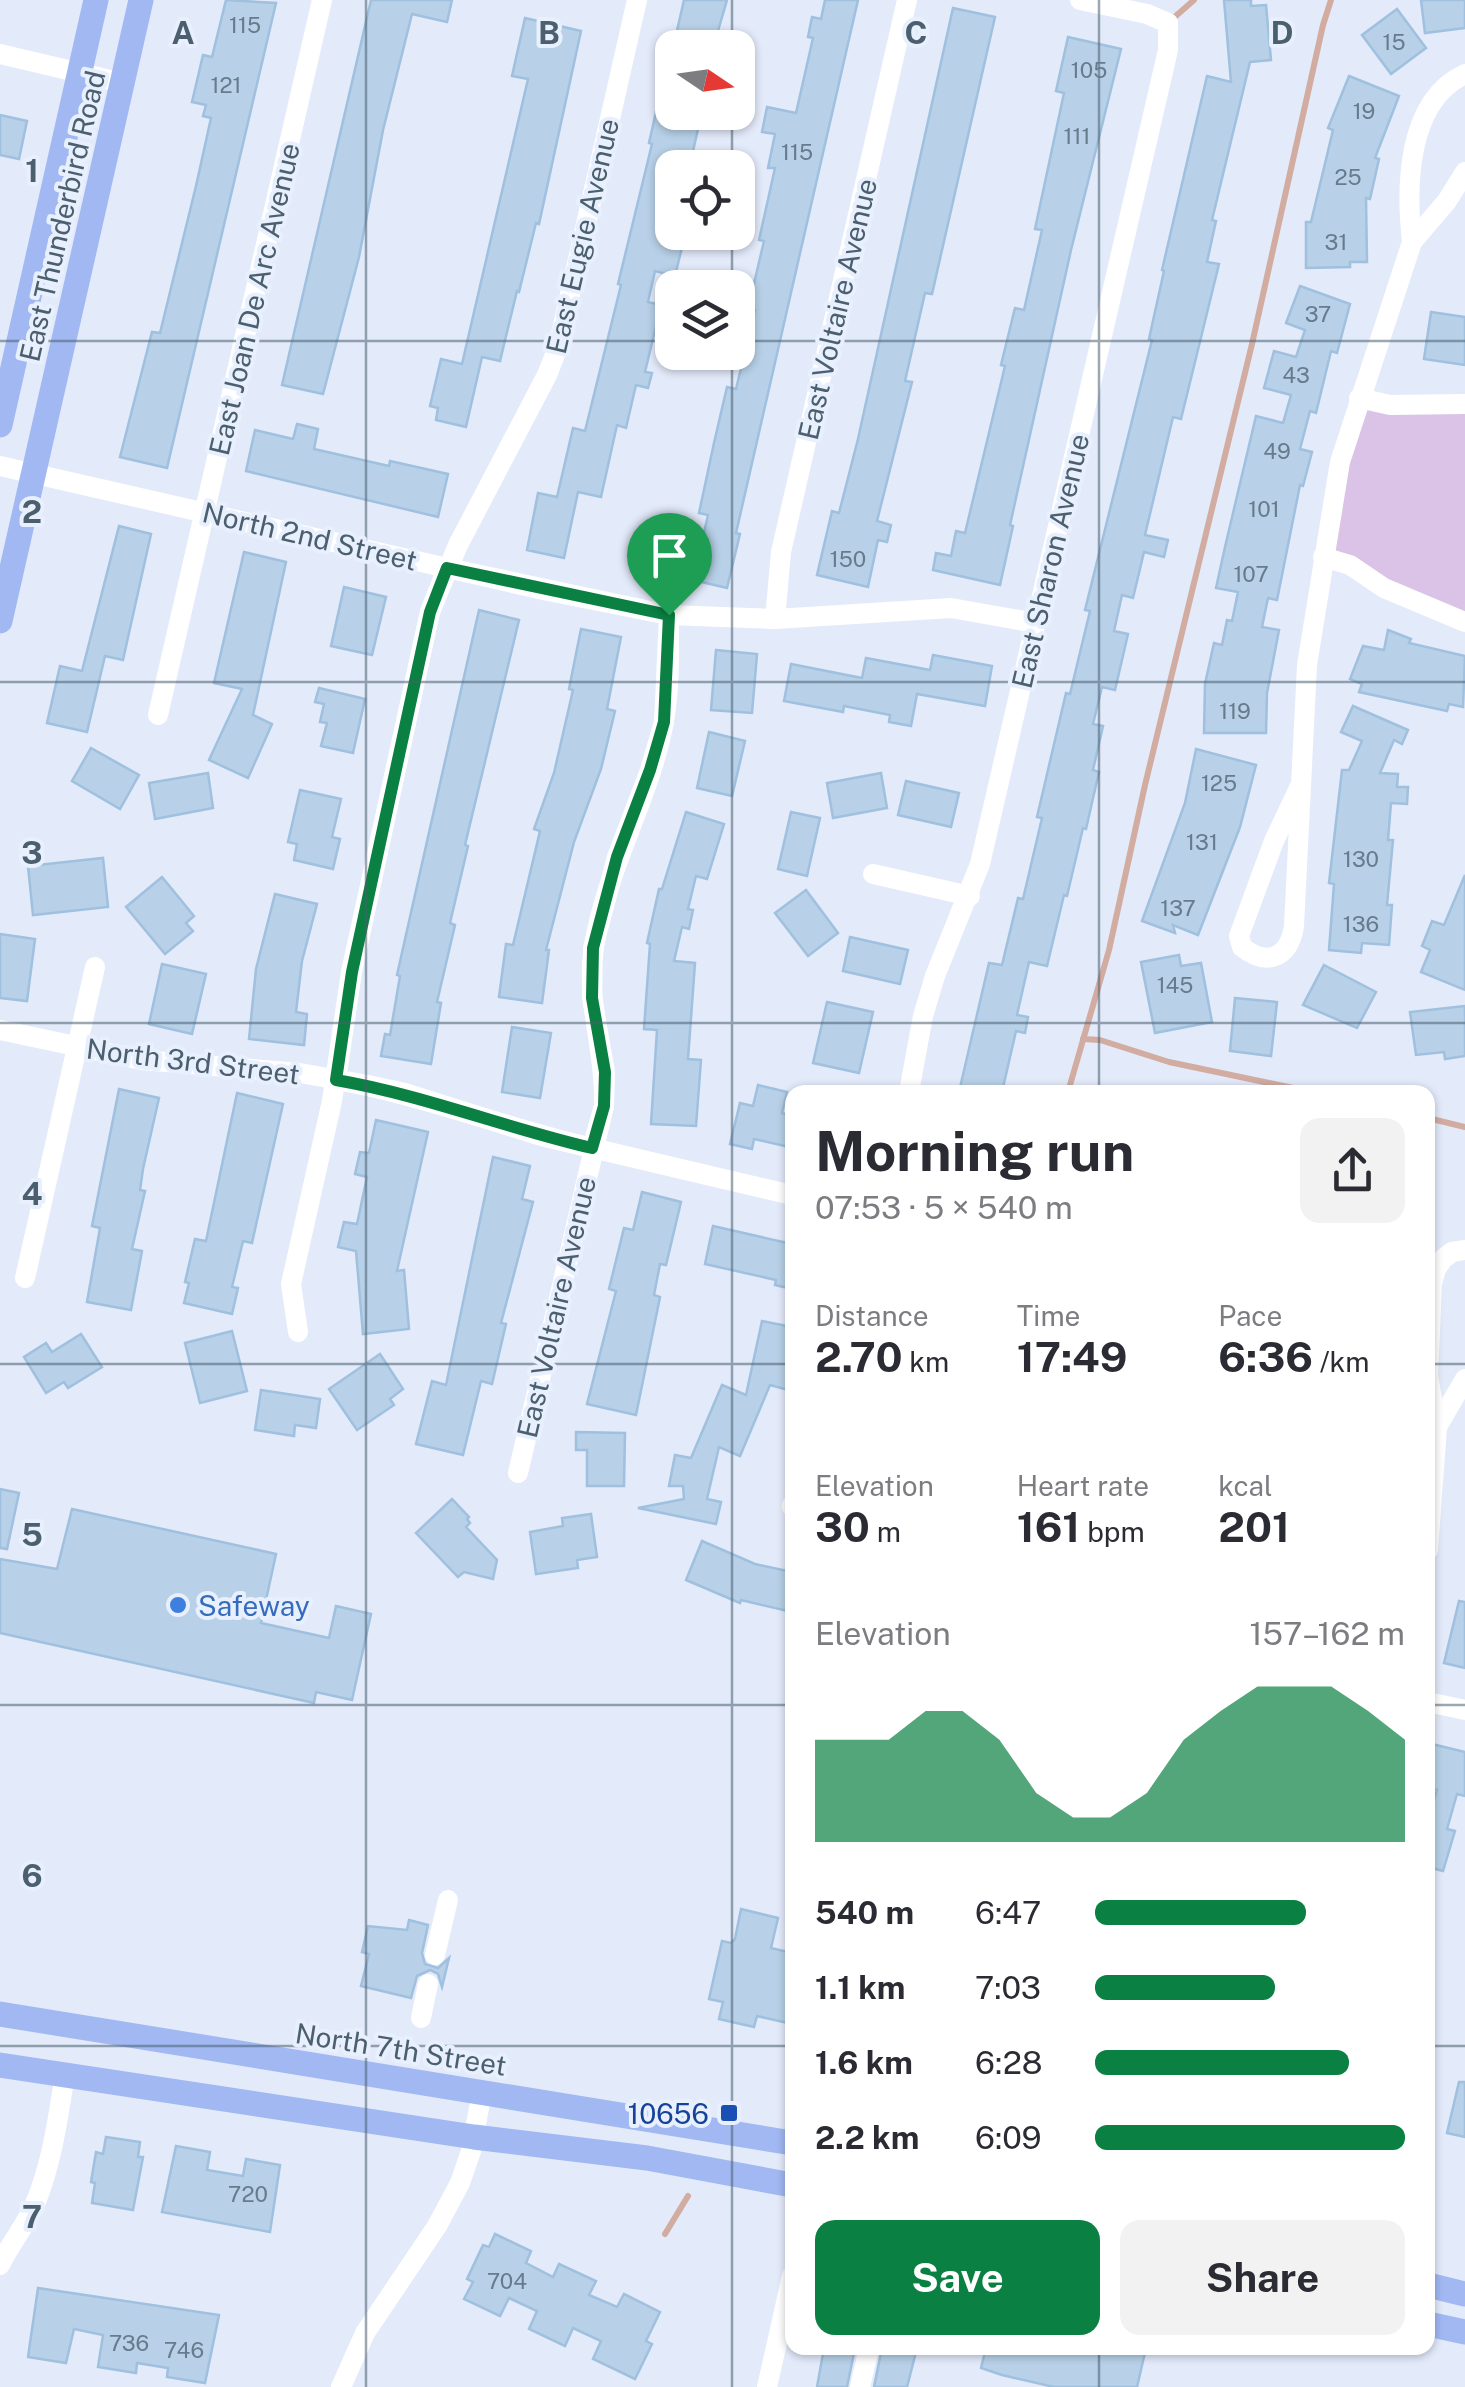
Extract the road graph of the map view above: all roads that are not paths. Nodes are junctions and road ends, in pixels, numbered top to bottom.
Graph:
1 (96, 0) edge
2 (141, 0) edge
3 (322, 0) edge
4 (637, 0) edge
5 (907, 0) edge
6 (1080, 0) edge
7 (0, 54) edge
8 (80, 72) junction
9 (1465, 74) edge
10 (123, 82) junction
11 (1465, 172) edge
12 (1412, 242) junction
13 (1359, 398) junction
14 (1465, 404) edge
15 (0, 425) edge
16 (0, 466) edge
17 (33, 474) junction
18 (205, 512) junction
19 (1323, 557) junction
20 (447, 568) junction
21 (669, 615) junction
22 (774, 619) junction
23 (0, 621) edge
24 (1465, 622) edge
25 (1036, 623) junction
26 (158, 715) dead end
27 (1299, 788) junction
28 (874, 874) dead end
29 (970, 896) junction
30 (96, 967) dead end
31 (0, 1030) edge
32 (77, 1047) junction
33 (336, 1080) junction
34 (910, 1085) edge
35 (592, 1148) junction
36 (785, 1193) edge
37 (1465, 1250) edge
38 (1435, 1273) edge
39 (25, 1278) dead end
40 (298, 1332) dead end
41 (1465, 1380) edge
42 (1435, 1416) edge
43 (1437, 1427) junction
44 (1435, 1454) edge
45 (518, 1473) dead end
46 (1435, 1704) edge
47 (1465, 1710) edge
48 (448, 1900) dead end
49 (435, 1954) dead end
50 (428, 1984) dead end
51 (0, 2014) edge
52 (420, 2018) dead end
53 (0, 2065) edge
54 (65, 2074) junction
55 (482, 2092) junction
56 (474, 2137) junction
57 (785, 2142) edge
58 (785, 2184) edge
59 (0, 2265) edge
60 (1435, 2286) edge
61 (1465, 2294) edge
62 (785, 2308) edge
63 (1435, 2326) edge
64 (1465, 2332) edge
65 (867, 2355) edge
66 (341, 2387) edge
67 (768, 2387) edge
68 (860, 2387) edge

1 - 8 main road, East Thunderbird Road
2 - 10 main road, East Thunderbird Road
3 - 18 street, East Joan De Arc Avenue
4 - 20 street, East Eugie Avenue
5 - 22 street, East Voltaire Avenue
6 - 25 street, East Sharon Avenue
7 - 8 street
8 - 10 street
8 - 15 main road, East Thunderbird Road
9 - 12 street
10 - 17 main road, East Thunderbird Road
11 - 12 street
12 - 13 street
13 - 14 street
13 - 19 street
16 - 17 street, North 2nd Street
17 - 18 street, North 2nd Street
17 - 23 main road, East Thunderbird Road
18 - 20 street, North 2nd Street
18 - 26 street, East Joan De Arc Avenue
19 - 24 street
19 - 27 street
20 - 21 street, North 2nd Street
20 - 33 street, East Eugie Avenue
21 - 22 street, North 2nd Street
21 - 35 street, East Voltaire Avenue
22 - 25 street, North 2nd Street
25 - 29 street, East Sharon Avenue
27 - 27 street
28 - 29 street
29 - 34 street, East Sharon Avenue
30 - 32 street
31 - 32 street, North 3rd Street
32 - 33 street, North 3rd Street
32 - 39 street
33 - 35 street, North 3rd Street
33 - 40 street, East Eugie Avenue
35 - 36 street, North 3rd Street
35 - 45 street, East Voltaire Avenue
37 - 38 street
41 - 43 street
42 - 43 street
43 - 44 street
46 - 47 street
48 - 49 street
50 - 52 street
51 - 55 main road, North 7th Street
53 - 54 main road
54 - 56 main road
54 - 59 street
55 - 56 street
55 - 57 main road, North 7th Street
56 - 58 main road
56 - 66 street
60 - 61 main road
62 - 67 street
63 - 64 main road
65 - 68 street

